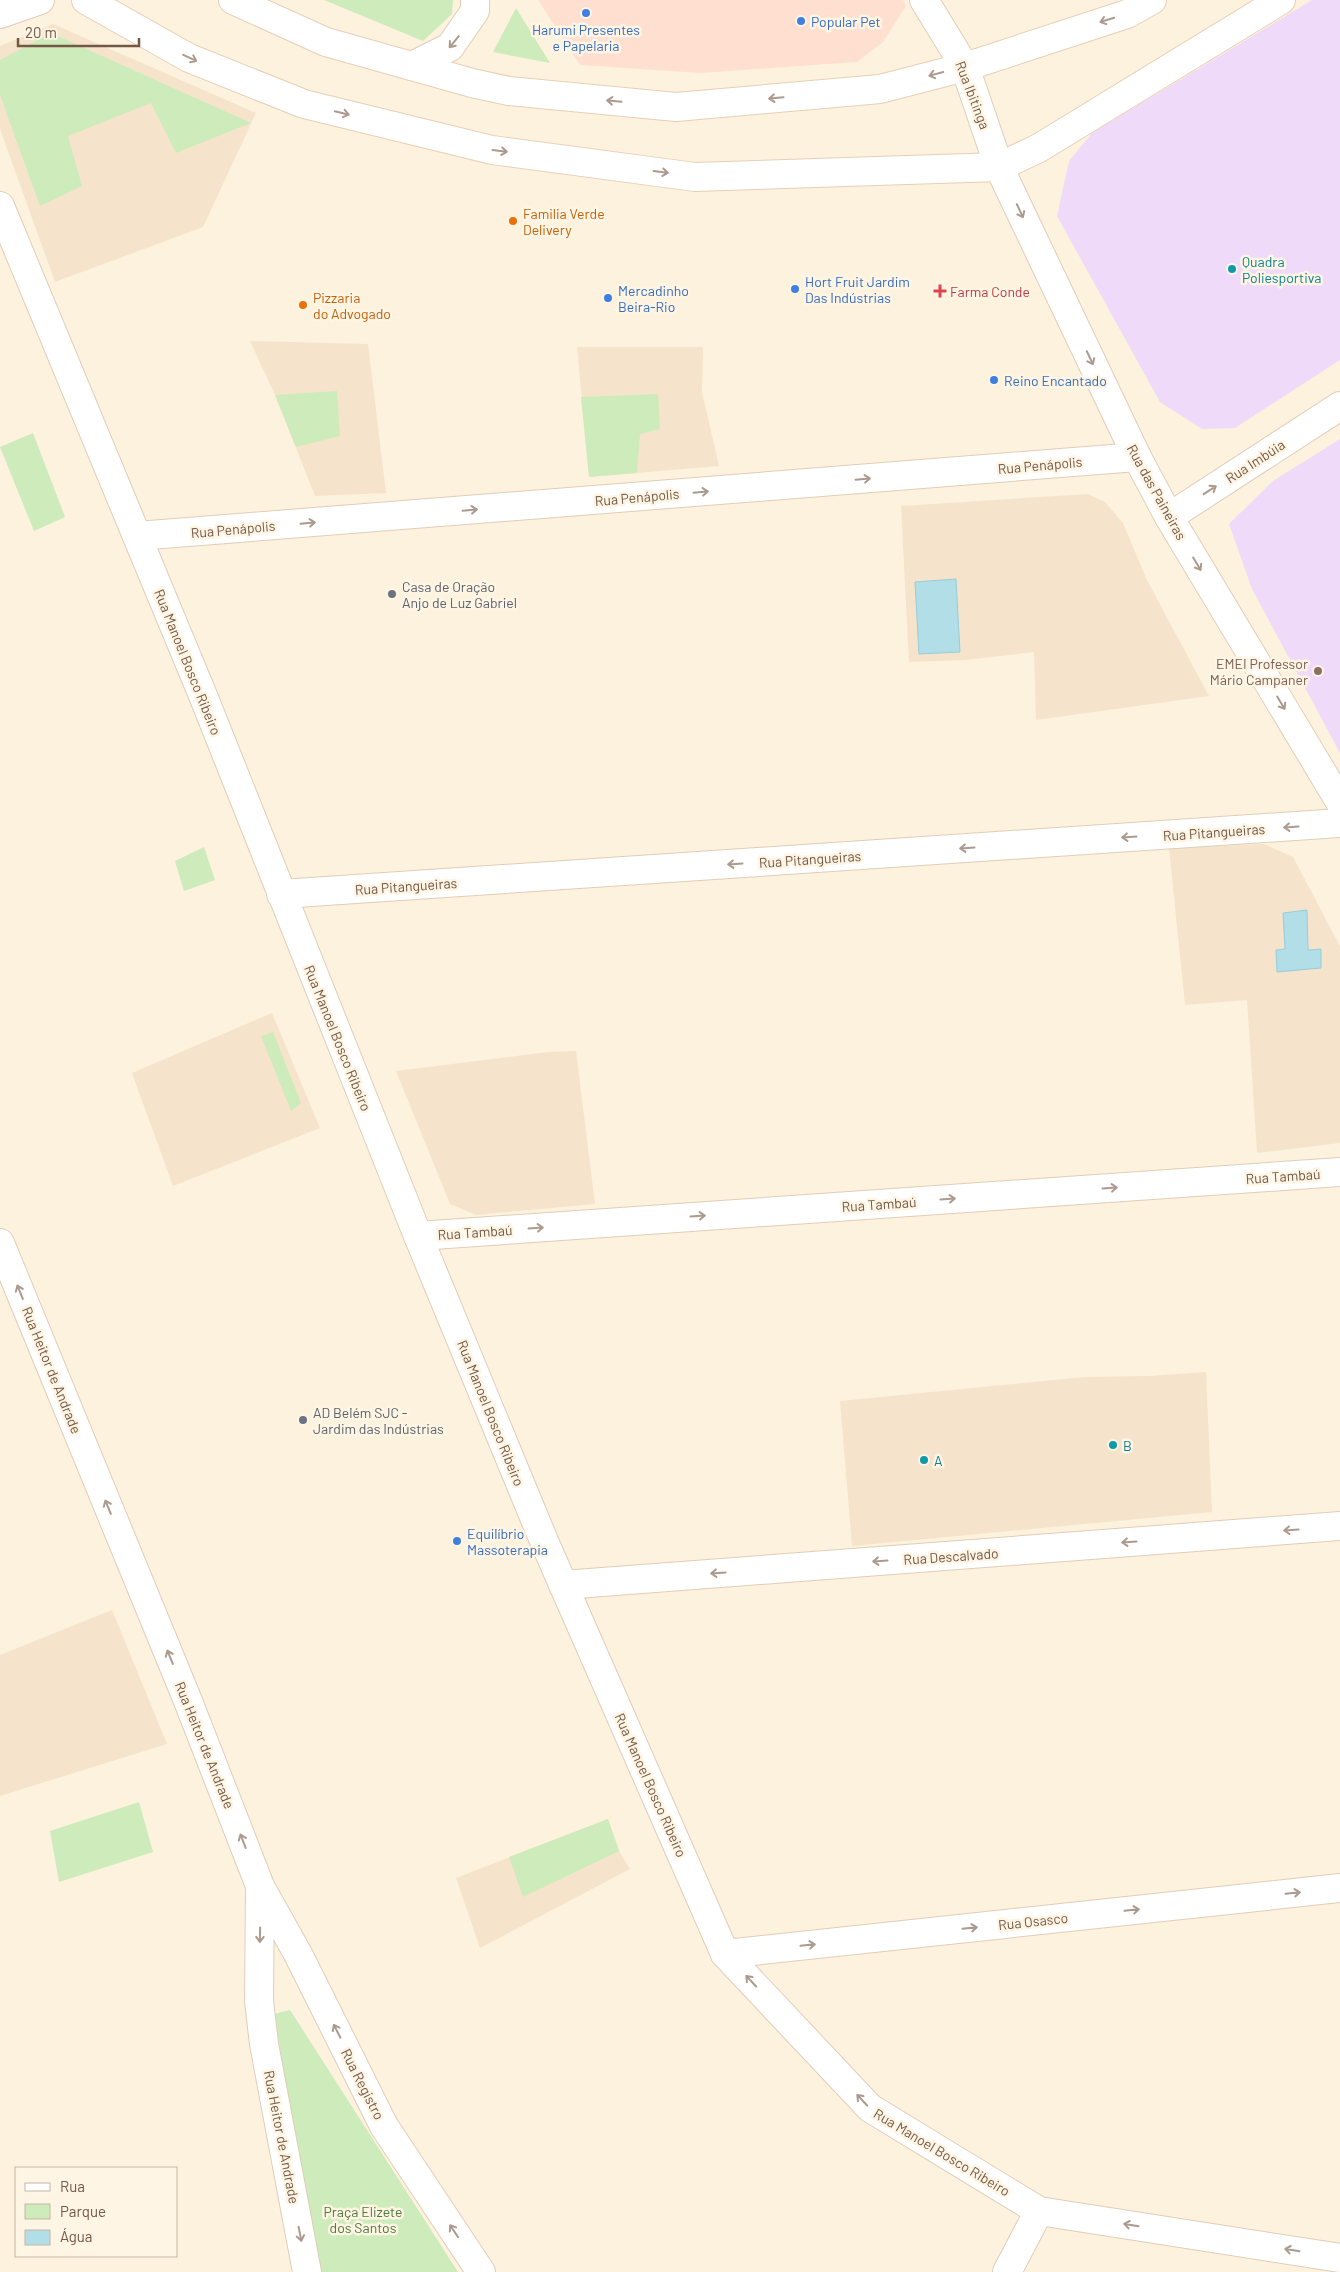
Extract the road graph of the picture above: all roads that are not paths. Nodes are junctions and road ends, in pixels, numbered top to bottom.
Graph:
1 (40, 0) edge
2 (86, 0) edge
3 (233, 0) edge
4 (475, 0) edge
5 (924, 0) edge
6 (1152, 0) edge
7 (1281, 0) edge
8 (0, 14) edge
9 (412, 66) junction
10 (965, 67) junction
11 (999, 167) junction
12 (0, 206) edge
13 (1340, 406) edge
14 (1136, 457) junction
15 (1169, 517) junction
16 (137, 536) junction
17 (1340, 802) edge
18 (1340, 823) edge
19 (281, 894) junction
20 (1340, 1172) edge
21 (418, 1236) junction
22 (0, 1243) edge
23 (1340, 1526) edge
24 (563, 1585) junction
25 (260, 1886) junction
26 (1340, 1888) edge
27 (725, 1954) junction
28 (1039, 2211) junction
29 (1340, 2258) edge
30 (307, 2272) edge
31 (481, 2272) edge
32 (1006, 2272) edge

1 - 8 street
2 -> 11 street
3 - 9 street
4 -> 9 street
5 - 10 street, Rua Ibitinga
6 -> 10 street
7 - 11 street
10 -> 9 street
10 - 11 street, Rua Ibitinga
11 -> 14 street, Rua das Paineiras
12 - 16 street, Rua Manoel Bosco Ribeiro
15 -> 13 street, Rua Imbúia
14 - 15 street, Rua das Paineiras
16 -> 14 street, Rua Penápolis
15 -> 17 street, Rua das Paineiras
16 - 19 street, Rua Manoel Bosco Ribeiro
18 -> 19 street, Rua Pitangueiras
19 - 21 street, Rua Manoel Bosco Ribeiro
21 -> 20 street, Rua Tambaú
21 - 24 street, Rua Manoel Bosco Ribeiro
25 -> 22 street, Rua Heitor de Andrade
23 -> 24 street, Rua Descalvado
24 - 27 street, Rua Manoel Bosco Ribeiro
25 -> 30 street, Rua Heitor de Andrade
31 -> 25 street, Rua Registro
27 -> 26 street, Rua Osasco
28 -> 27 street, Rua Manoel Bosco Ribeiro
29 -> 28 street, Rua Manoel Bosco Ribeiro
28 - 32 street

